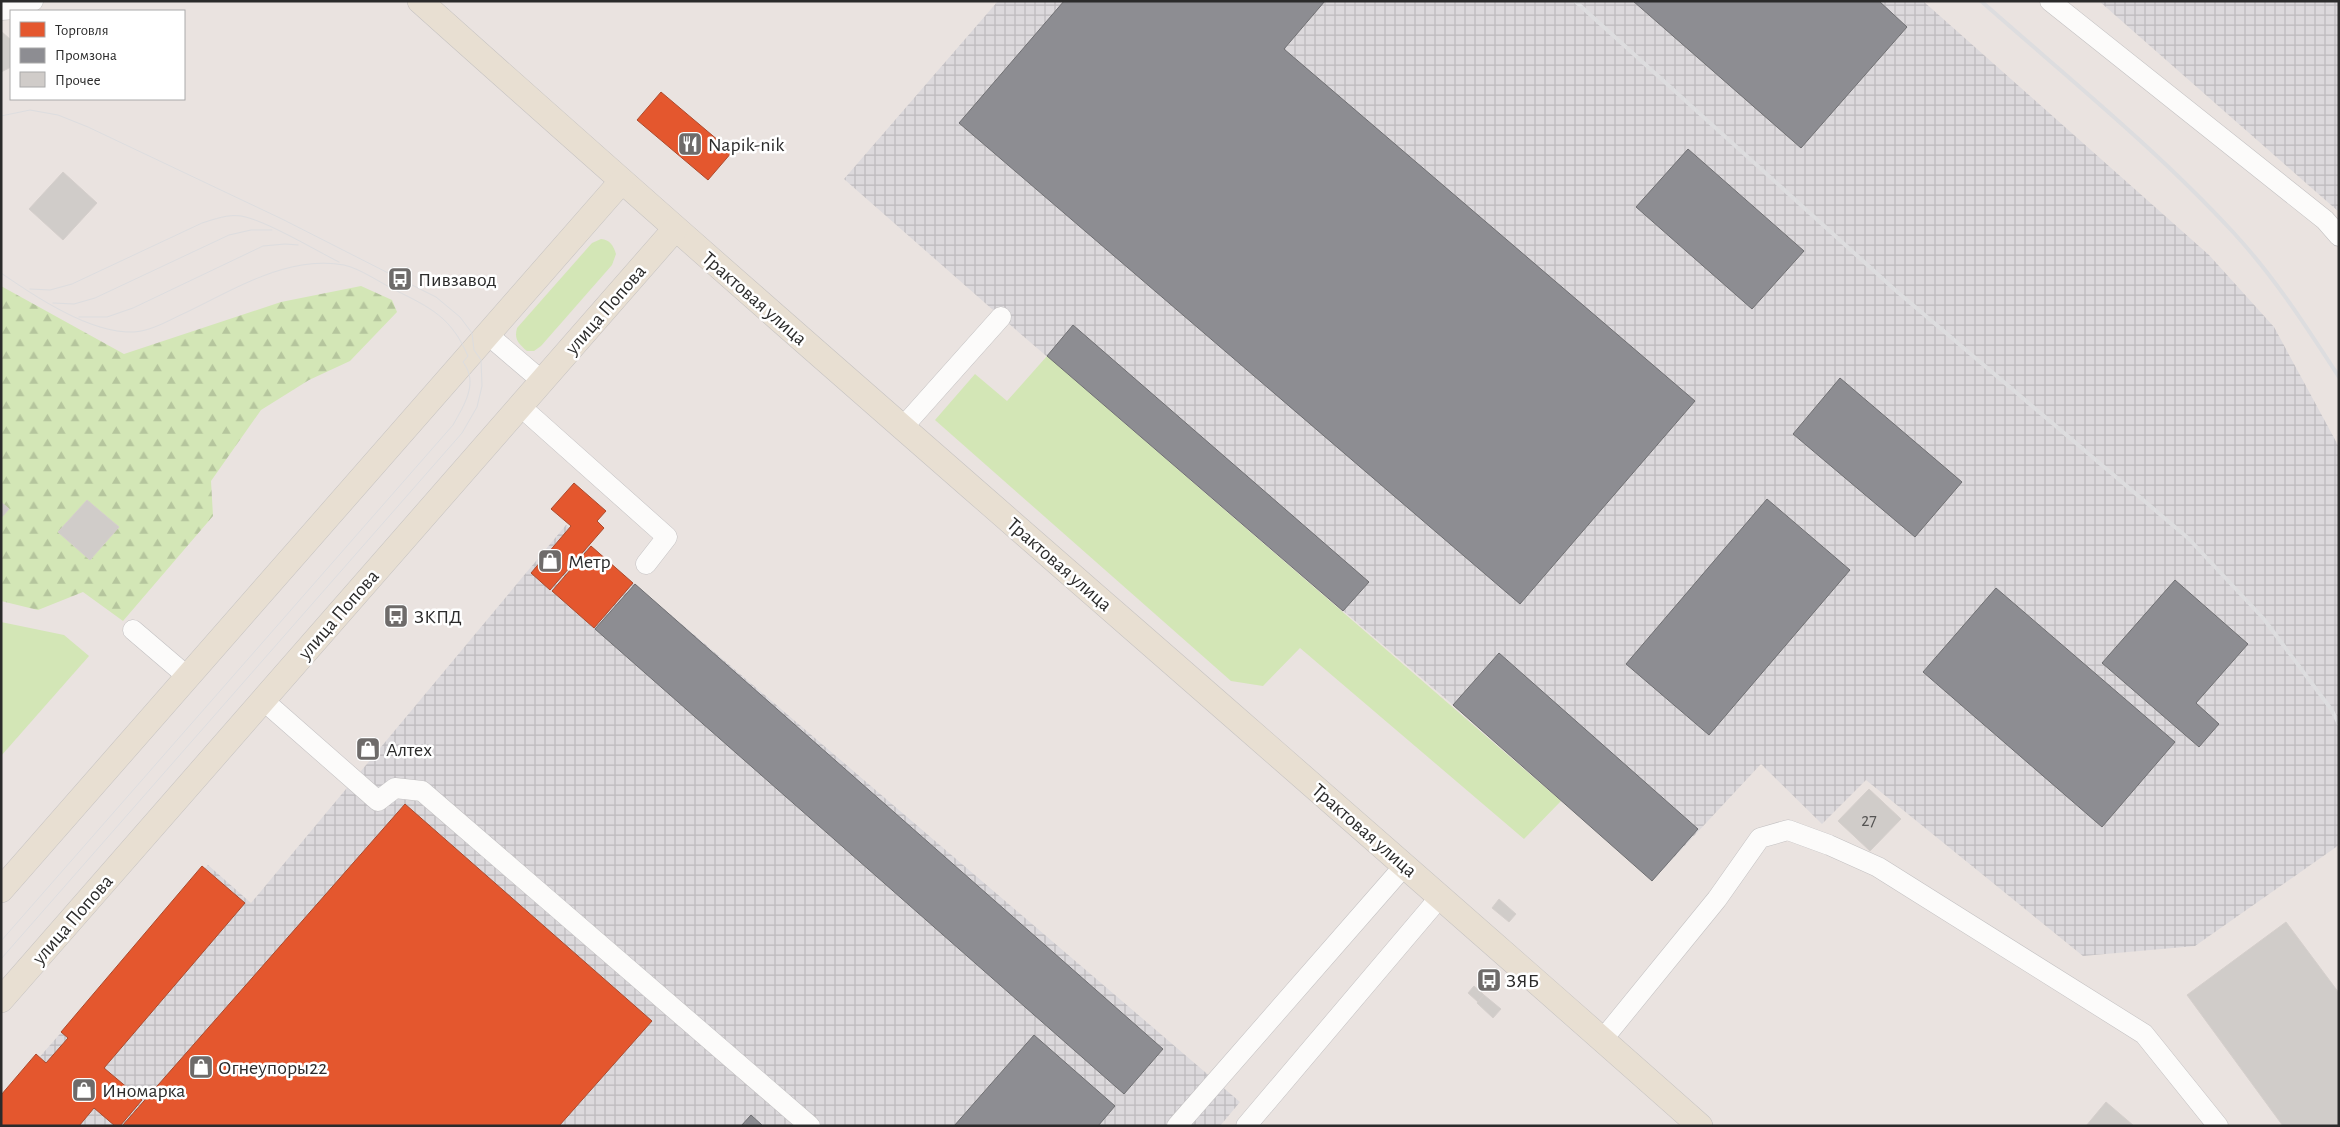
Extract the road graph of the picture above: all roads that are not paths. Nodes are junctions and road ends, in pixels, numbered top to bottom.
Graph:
1 (34, 1) edge
2 (420, 1) edge
3 (2050, 1) edge
4 (1, 10) edge
5 (621, 182) junction
6 (675, 228) junction
7 (2339, 236) edge
8 (1001, 317) dead end
9 (487, 334) junction
10 (542, 381) junction
11 (520, 406) junction
12 (903, 427) junction
13 (646, 564) dead end
14 (133, 630) dead end
15 (188, 677) junction
16 (263, 700) junction
17 (1405, 865) junction
18 (1, 890) edge
19 (1440, 897) junction
20 (1, 1000) edge
21 (1602, 1039) junction
22 (810, 1126) edge
23 (1177, 1126) edge
24 (1246, 1126) edge
25 (1700, 1126) edge
26 (2218, 1126) edge

1 - 4 street
2 - 5 main road, Трактовая улица
3 - 7 street
5 - 6 main road, Трактовая улица
5 - 9 main road
6 - 10 main road, улица Попова
6 - 12 main road, Трактовая улица
8 - 12 street
9 - 10 street
9 - 15 main road
10 - 11 main road, улица Попова
11 - 13 street
11 - 16 main road, улица Попова
12 - 17 main road, Трактовая улица
14 - 15 street
15 - 18 main road
16 - 20 main road, улица Попова
16 - 22 street
17 - 19 main road, Трактовая улица
17 - 23 street
19 - 21 main road, Трактовая улица
19 - 24 street
21 - 25 main road, Трактовая улица
21 - 26 street

